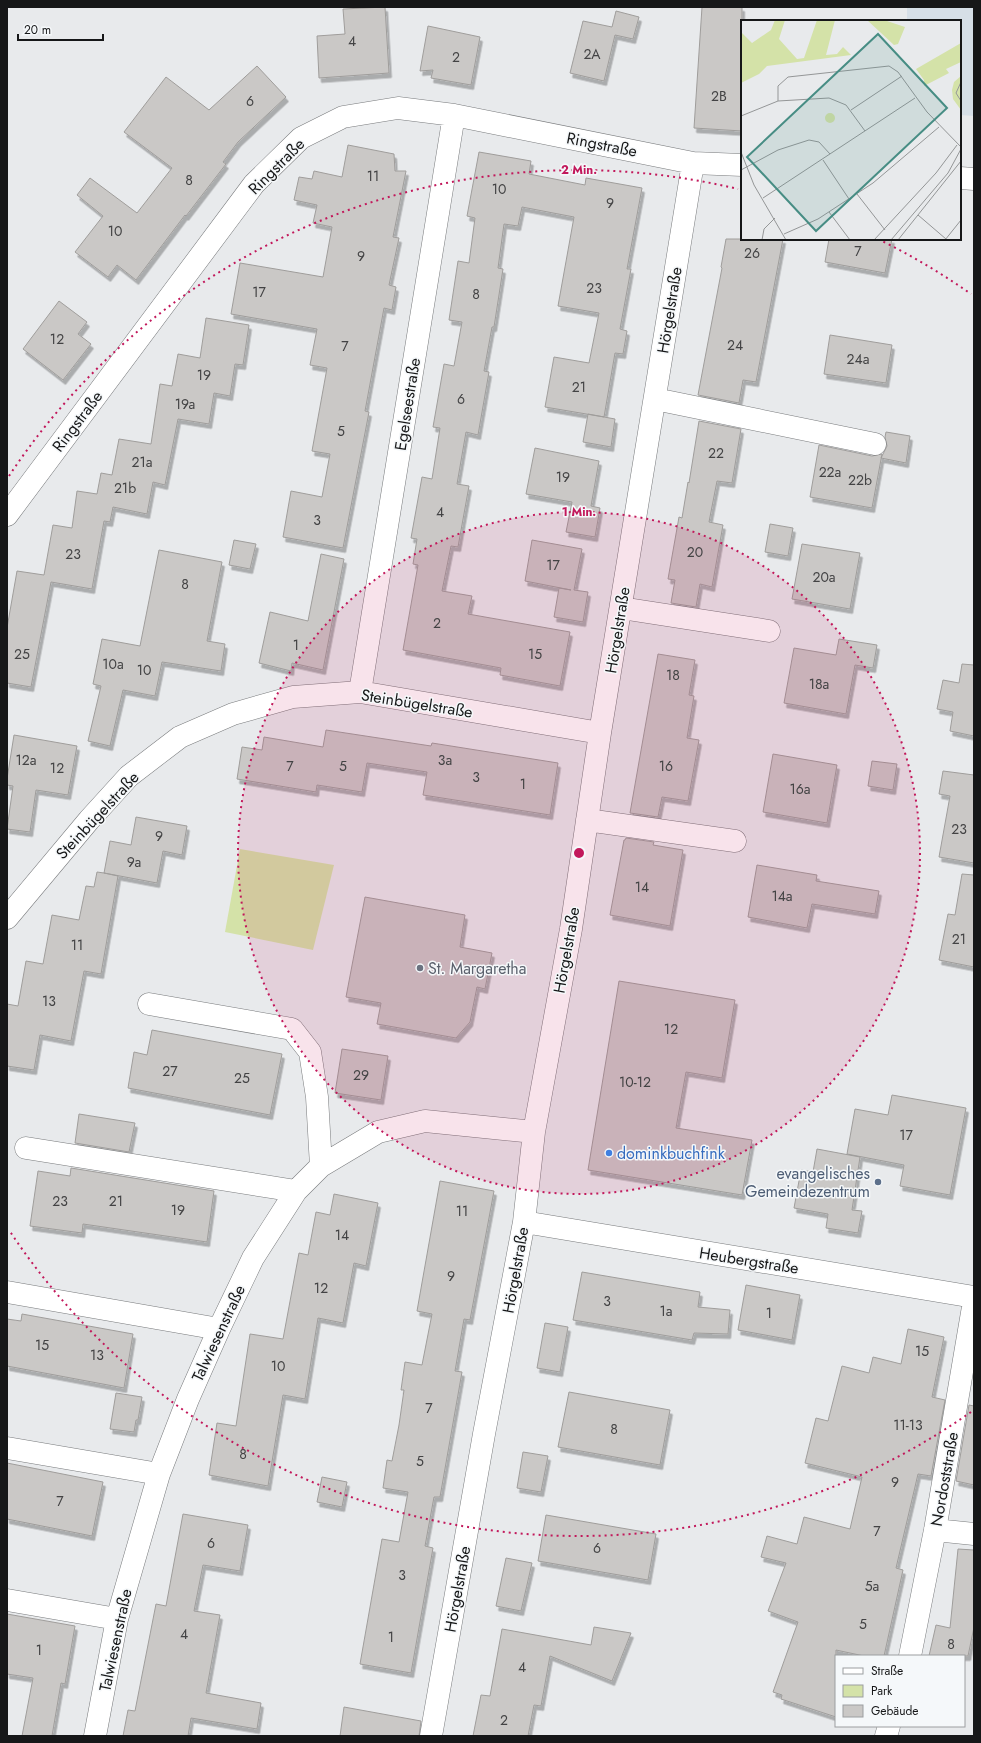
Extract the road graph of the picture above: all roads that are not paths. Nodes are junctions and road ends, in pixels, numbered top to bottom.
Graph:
1 (454, 115) junction
2 (693, 163) junction
3 (741, 166) edge
4 (961, 178) edge
5 (974, 179) edge
6 (654, 399) junction
7 (875, 444) dead end
8 (7, 515) edge
9 (621, 608) junction
10 (768, 631) dead end
11 (360, 692) junction
12 (600, 733) junction
13 (587, 820) junction
14 (735, 841) dead end
15 (7, 918) edge
16 (149, 1004) dead end
17 (534, 1132) junction
18 (26, 1148) dead end
19 (321, 1166) junction
20 (296, 1191) junction
21 (524, 1222) junction
22 (7, 1292) edge
23 (974, 1297) edge
24 (974, 1301) edge
25 (219, 1329) junction
26 (7, 1448) edge
27 (159, 1474) junction
28 (935, 1530) junction
29 (974, 1534) edge
30 (7, 1600) edge
31 (117, 1619) junction
32 (910, 1655) edge
33 (95, 1736) edge
34 (431, 1736) edge

1 - 2 street, Ringstraße
1 - 8 street, Ringstraße
1 - 11 street, Egelseestraße
2 - 3 street, Ringstraße
2 - 6 street, Hörgelstraße
4 - 5 street
6 - 7 street
6 - 9 street, Hörgelstraße
9 - 10 street
9 - 12 street, Hörgelstraße
11 - 12 street, Steinbügelstraße
11 - 15 street, Steinbügelstraße
12 - 13 street, Hörgelstraße
13 - 14 street
13 - 17 street, Hörgelstraße
16 - 19 street
17 - 19 street, Talwiesenstraße
17 - 21 street, Hörgelstraße
18 - 20 street
19 - 20 street, Talwiesenstraße
20 - 25 street, Talwiesenstraße
21 - 23 street, Heubergstraße
21 - 34 street, Hörgelstraße
22 - 25 street
24 - 28 street, Nordoststraße
25 - 27 street, Talwiesenstraße
26 - 27 street
27 - 31 street, Talwiesenstraße
28 - 29 street
28 - 32 street, Nordoststraße
30 - 31 street
31 - 33 street, Talwiesenstraße

